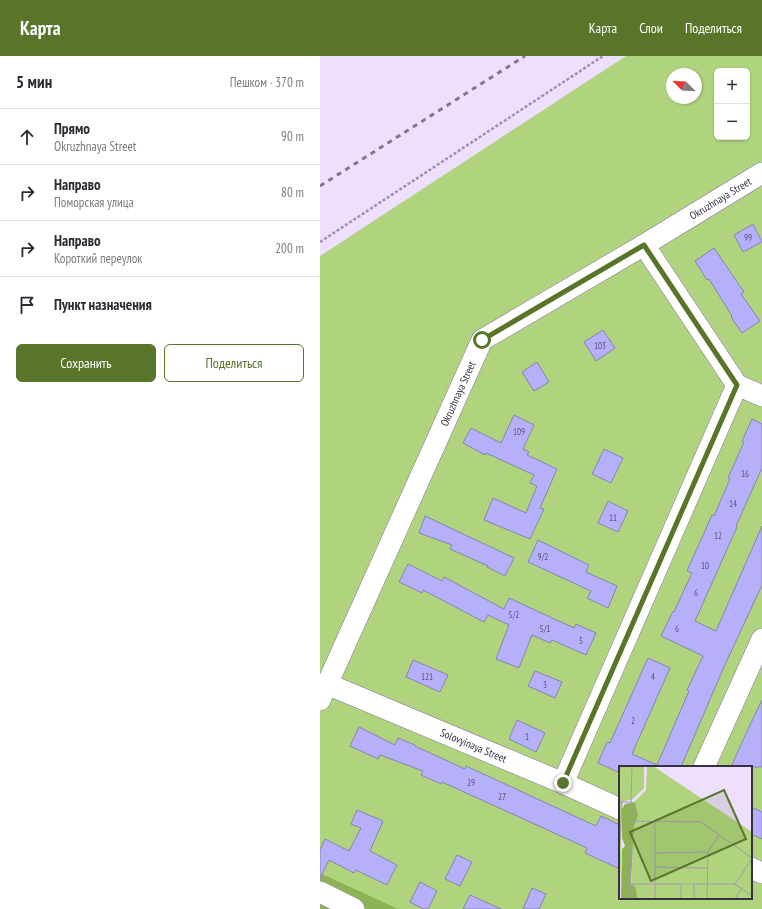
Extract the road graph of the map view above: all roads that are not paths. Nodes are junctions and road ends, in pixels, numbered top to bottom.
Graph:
1 (762, 173) edge
2 (644, 245) junction
3 (737, 385) junction
4 (762, 396) edge
5 (762, 639) edge
6 (324, 692) edge
7 (704, 766) edge
8 (563, 783) junction
9 (619, 809) edge
10 (752, 868) edge
11 (762, 873) edge
12 (320, 892) edge
13 (354, 909) edge

1 - 2 street, Okruzhnaya Street
2 - 3 street
2 - 6 street, Okruzhnaya Street
3 - 4 street
3 - 8 street
5 - 7 street
6 - 8 street, Solovyinaya Street
8 - 9 street, Solovyinaya Street
10 - 11 street
12 - 13 street

